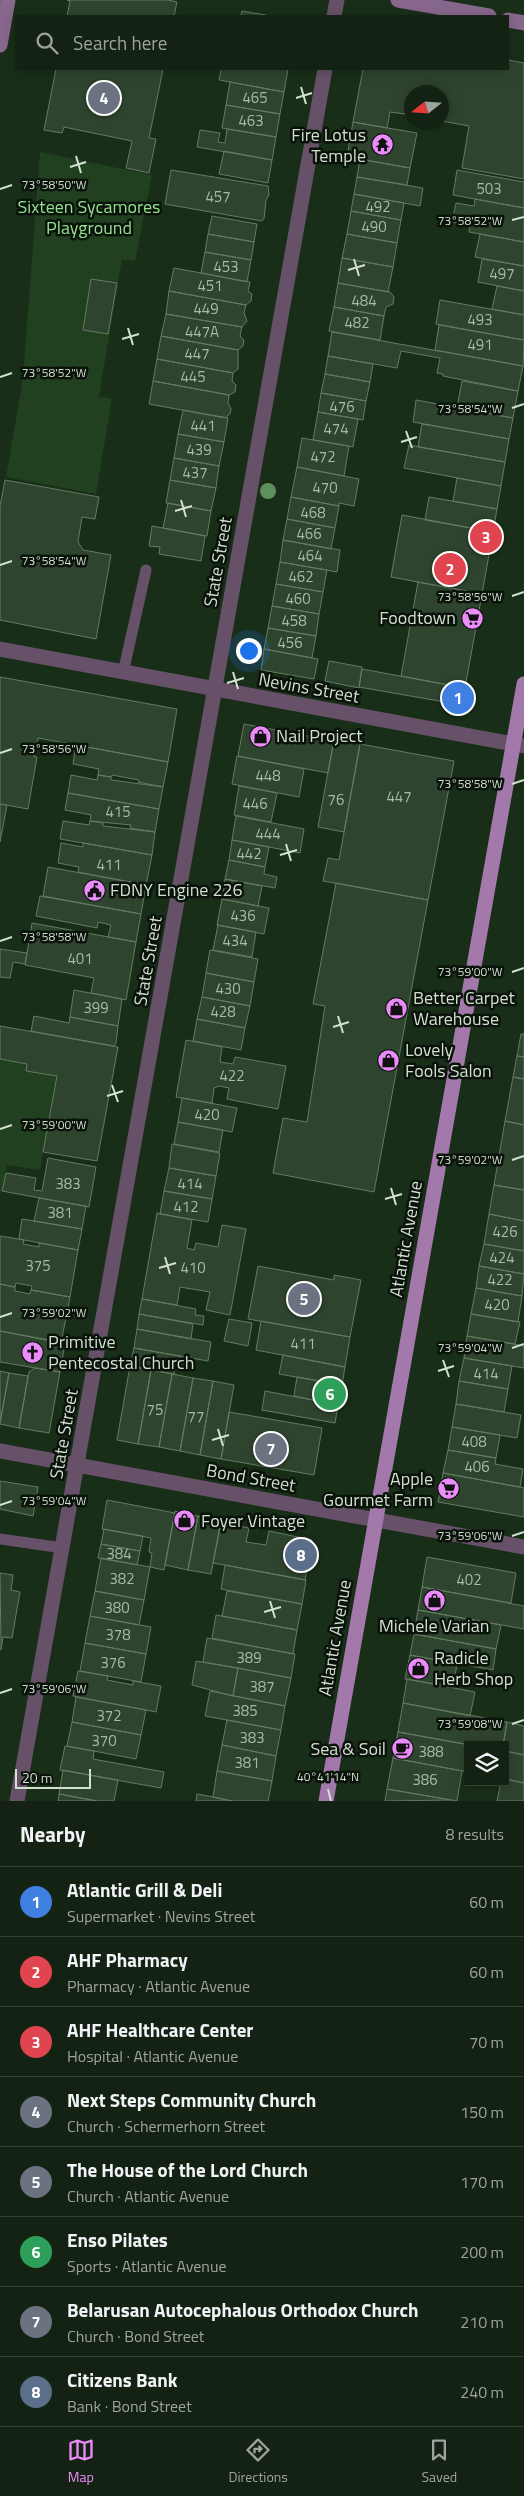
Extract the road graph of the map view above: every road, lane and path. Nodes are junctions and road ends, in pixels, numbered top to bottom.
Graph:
1 (8, 0) edge
2 (337, 0) edge
3 (398, 0) edge
4 (334, 15) edge
5 (483, 15) edge
6 (509, 20) edge
7 (524, 23) edge
8 (0, 46) edge
9 (325, 70) edge
10 (146, 570) dead end
11 (0, 649) edge
12 (123, 673) junction
13 (524, 684) edge
14 (215, 690) junction
15 (519, 745) edge
16 (0, 1451) edge
17 (77, 1466) junction
18 (375, 1520) junction
19 (0, 1539) edge
20 (524, 1547) edge
21 (62, 1548) junction
22 (18, 1801) edge
23 (326, 1801) edge

1 - 8 main road
2 - 4 street
3 - 5 main road
6 - 7 main road
9 - 14 street, State Street
10 - 12 lane
11 - 12 street, Nevins Street
12 - 14 street, Nevins Street
13 - 15 main road, Atlantic Avenue
14 - 15 street, Nevins Street
14 - 17 street, State Street
15 - 18 main road, Atlantic Avenue
16 - 17 street, Bond Street
17 - 18 street, Bond Street
17 - 21 street, State Street
18 - 20 street, Bond Street
18 - 23 main road, Atlantic Avenue
19 - 21 lane
21 - 22 street, State Street

